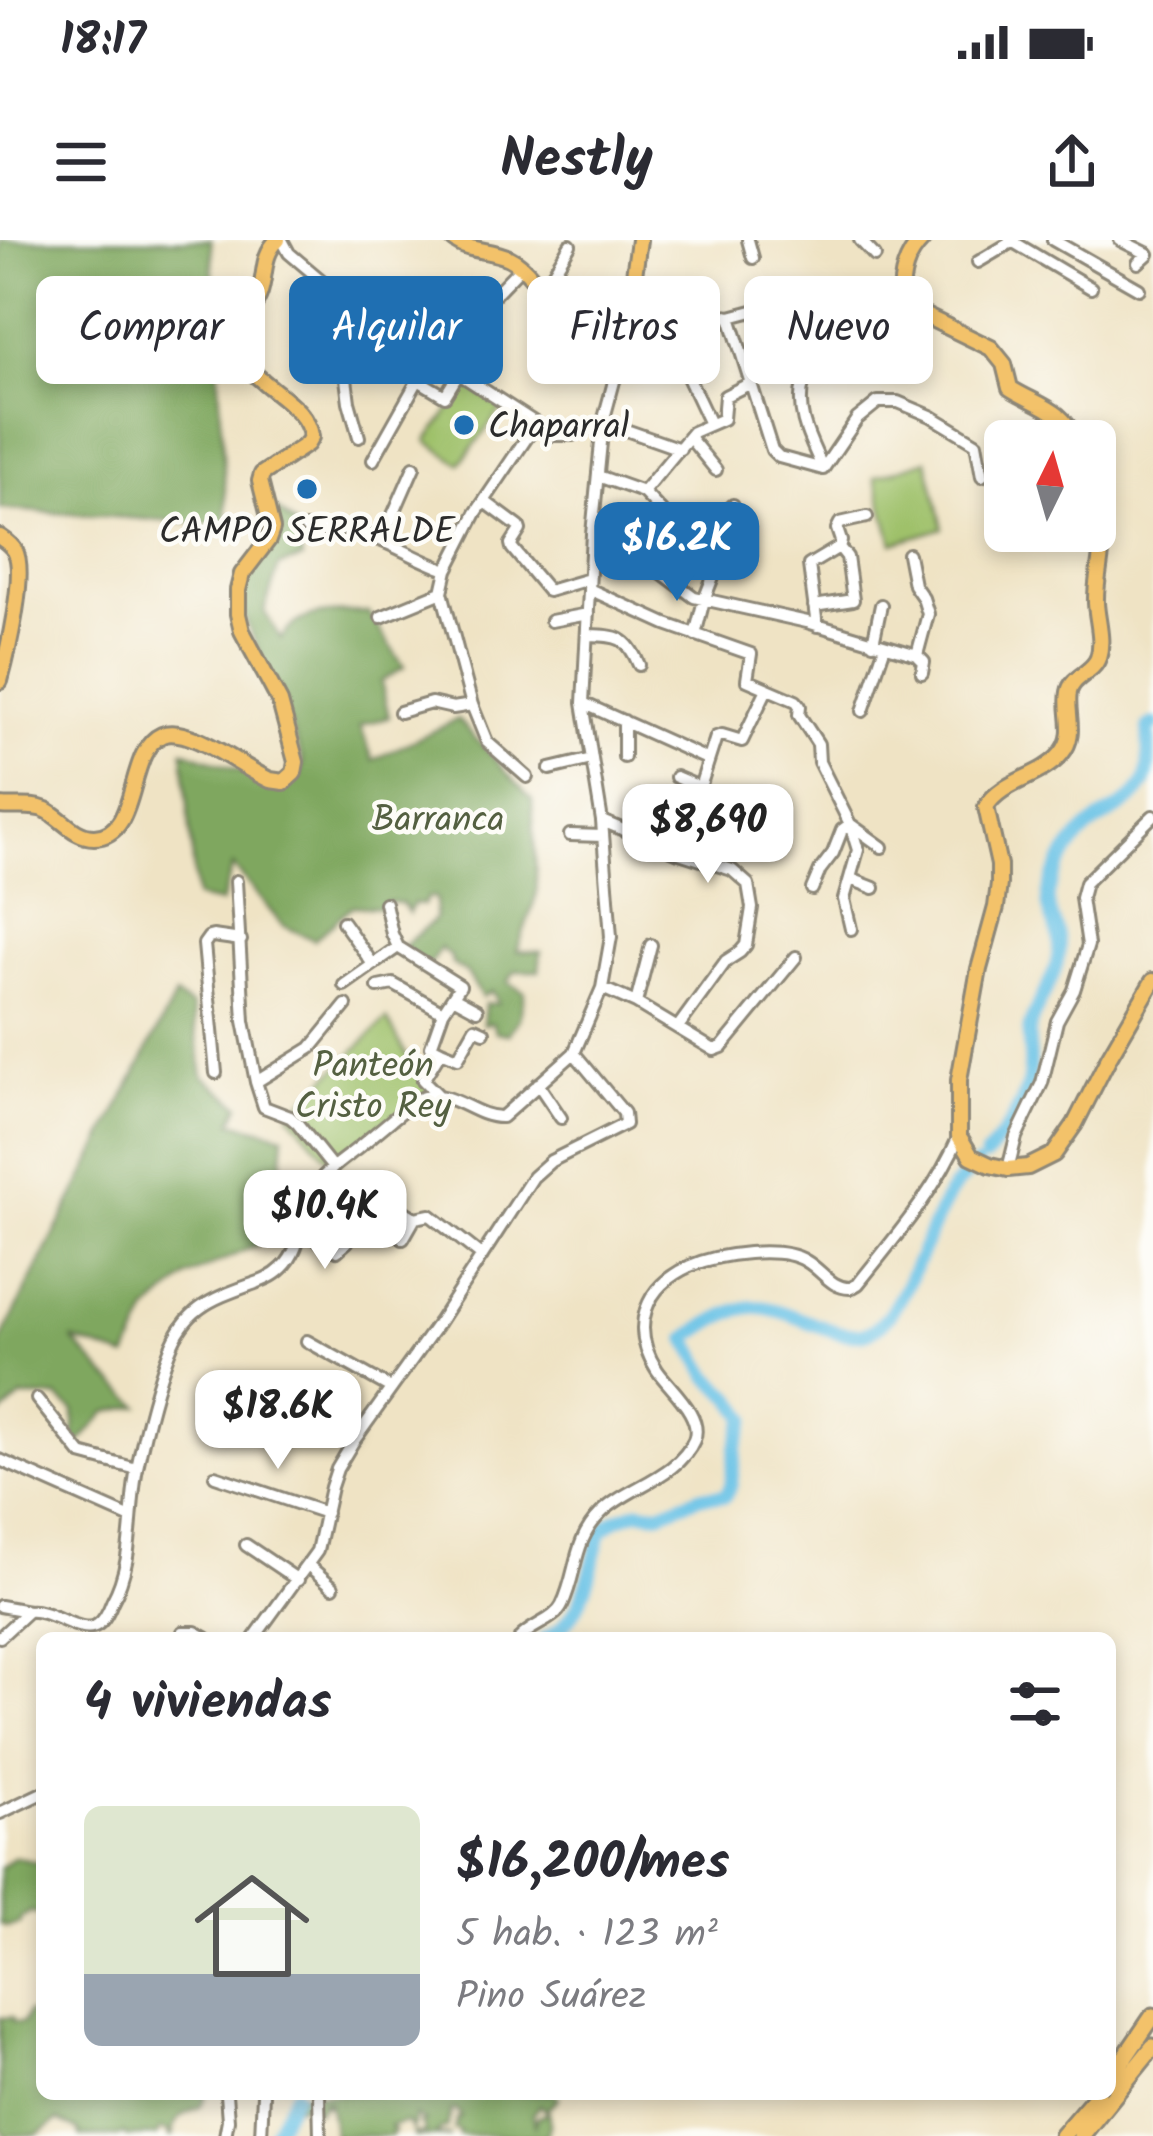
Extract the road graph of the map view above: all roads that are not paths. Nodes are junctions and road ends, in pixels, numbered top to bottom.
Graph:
1 (278, 240) edge
2 (454, 240) edge
3 (638, 240) edge
4 (748, 240) edge
5 (860, 240) edge
6 (1013, 240) edge
7 (1053, 240) edge
8 (1120, 240) edge
9 (920, 241) edge
10 (480, 244) edge
11 (570, 245) dead end
12 (875, 256) dead end
13 (753, 258) dead end
14 (978, 262) dead end
15 (1138, 263) dead end
16 (522, 266) junction
17 (315, 276) edge
18 (529, 276) edge
19 (552, 276) edge
20 (634, 276) edge
21 (503, 286) edge
22 (1091, 288) dead end
23 (1139, 289) dead end
24 (744, 313) edge
25 (720, 314) edge
26 (730, 316) junction
27 (744, 360) edge
28 (347, 384) edge
29 (416, 384) edge
30 (425, 384) edge
31 (453, 384) edge
32 (474, 384) edge
33 (614, 384) edge
34 (691, 384) edge
35 (747, 384) edge
36 (752, 384) edge
37 (803, 384) edge
38 (1065, 420) edge
39 (604, 422) junction
40 (536, 424) junction
41 (710, 424) junction
42 (359, 437) dead end
43 (689, 437) junction
44 (680, 449) junction
45 (373, 460) dead end
46 (414, 467) dead end
47 (823, 469) junction
48 (716, 470) dead end
49 (598, 476) junction
50 (982, 476) dead end
51 (643, 492) junction
52 (484, 501) junction
53 (733, 505) dead end
54 (867, 517) dead end
55 (307, 528) dead end
56 (592, 534) junction
57 (0, 537) edge
58 (382, 540) junction
59 (695, 547) junction
60 (839, 548) junction
61 (1100, 552) edge
62 (908, 554) dead end
63 (447, 570) junction
64 (589, 584) junction
65 (442, 592) junction
66 (704, 600) junction
67 (881, 605) dead end
68 (814, 606) junction
69 (588, 614) junction
70 (382, 616) dead end
71 (551, 621) dead end
72 (817, 626) junction
73 (588, 635) junction
74 (695, 635) junction
75 (879, 645) junction
76 (917, 656) junction
77 (639, 665) dead end
78 (922, 673) dead end
79 (0, 680) edge
80 (767, 689) junction
81 (583, 703) junction
82 (472, 705) junction
83 (863, 711) dead end
84 (400, 712) dead end
85 (624, 721) junction
86 (624, 757) dead end
87 (592, 759) junction
88 (707, 759) junction
89 (550, 769) dead end
90 (527, 777) dead end
91 (676, 777) dead end
92 (702, 788) junction
93 (0, 806) edge
94 (1153, 816) edge
95 (602, 820) junction
96 (850, 824) junction
97 (570, 835) dead end
98 (603, 836) junction
99 (882, 848) dead end
100 (679, 853) junction
101 (850, 879) junction
102 (236, 881) dead end
103 (812, 889) dead end
104 (874, 889) dead end
105 (385, 904) dead end
106 (343, 922) dead end
107 (851, 929) dead end
108 (241, 940) junction
109 (650, 945) dead end
110 (398, 947) junction
111 (796, 957) dead end
112 (372, 963) junction
113 (1153, 981) edge
114 (344, 985) dead end
115 (378, 987) dead end
116 (602, 988) junction
117 (453, 997) junction
118 (636, 1003) junction
119 (346, 1005) dead end
120 (477, 1010) dead end
121 (443, 1012) junction
122 (678, 1028) junction
123 (484, 1032) dead end
124 (441, 1051) junction
125 (574, 1053) junction
126 (216, 1073) dead end
127 (256, 1082) junction
128 (538, 1084) junction
129 (438, 1095) junction
130 (561, 1118) dead end
131 (959, 1136) junction
132 (333, 1168) junction
133 (1008, 1169) junction
134 (307, 1202) junction
135 (394, 1205) dead end
136 (416, 1218) junction
137 (335, 1221) dead end
138 (300, 1230) junction
139 (403, 1239) dead end
140 (346, 1242) dead end
141 (482, 1256) junction
142 (308, 1341) dead end
143 (391, 1388) junction
144 (37, 1399) dead end
145 (0, 1460) edge
146 (137, 1469) junction
147 (215, 1476) dead end
148 (326, 1513) junction
149 (130, 1518) junction
150 (247, 1545) dead end
151 (308, 1565) junction
152 (298, 1580) junction
153 (333, 1587) dead end
154 (0, 1606) edge
155 (28, 1611) junction
156 (183, 1631) dead end
157 (195, 1632) edge
158 (259, 1632) edge
159 (524, 1632) edge
160 (0, 1637) edge
161 (36, 1795) edge
162 (0, 1813) edge
163 (1153, 2017) edge
164 (1153, 2047) edge
165 (1116, 2070) edge
166 (1116, 2093) edge
167 (226, 2100) edge
168 (263, 2100) edge
169 (319, 2100) edge
170 (1093, 2100) edge
171 (1111, 2100) edge
172 (225, 2136) edge
173 (261, 2136) edge
174 (320, 2136) edge
175 (1062, 2136) edge
176 (1082, 2136) edge

1 - 17 street
1 - 93 main road
2 - 10 main road
3 - 20 main road
4 - 13 street
5 - 12 street
6 - 14 street
6 - 22 street
7 - 23 street
8 - 15 street
9 - 38 main road
10 - 16 main road
11 - 19 street
16 - 18 main road
16 - 21 street
24 - 26 street
25 - 26 street
26 - 27 street
28 - 42 street
29 - 45 street
30 - 31 street
32 - 40 street
33 - 39 street
34 - 41 street
35 - 41 street
36 - 47 street
37 - 47 street
39 - 40 street
39 - 44 street
39 - 49 street
40 - 52 street
41 - 43 street
43 - 44 street
43 - 48 street
44 - 51 street
46 - 58 street
47 - 50 street
49 - 51 street
49 - 56 street
51 - 59 street
52 - 63 street
52 - 64 street
53 - 59 street
54 - 60 street
55 - 58 street
56 - 64 street
56 - 66 street
57 - 79 main road
58 - 63 street
59 - 66 street
60 - 68 street
60 - 68 street
61 - 131 main road
62 - 76 street
63 - 65 street
64 - 69 street
64 - 74 street
65 - 70 street
65 - 82 street
66 - 72 street
66 - 74 street
67 - 75 street
68 - 72 street
69 - 71 street
69 - 73 street
72 - 75 street
73 - 77 street
73 - 81 street
74 - 80 street
75 - 76 street
75 - 83 street
76 - 78 street
80 - 88 street
80 - 96 street
81 - 85 street
81 - 87 street
82 - 84 street
82 - 90 street
85 - 86 street
85 - 88 street
87 - 89 street
87 - 95 street
88 - 92 street
91 - 92 street
92 - 100 street
94 - 133 street
95 - 98 street
95 - 100 street
96 - 99 street
96 - 101 street
96 - 103 street
97 - 98 street
98 - 116 street
100 - 122 street
101 - 104 street
101 - 107 street
102 - 108 street
105 - 110 street
106 - 112 street
108 - 126 street
108 - 127 street
109 - 118 street
110 - 112 street
110 - 117 street
111 - 122 street
112 - 114 street
113 - 133 main road
115 - 121 street
116 - 118 street
116 - 125 street
117 - 120 street
117 - 121 street
118 - 122 street
119 - 127 street
121 - 124 street
123 - 124 street
124 - 129 street
125 - 128 street
125 - 141 street
127 - 132 street
128 - 129 street
128 - 130 street
129 - 132 street
131 - 133 main road
131 - 159 street
132 - 134 street
134 - 137 street
134 - 138 street
135 - 136 street
136 - 139 street
136 - 141 street
138 - 140 street
138 - 146 street
141 - 143 street
142 - 143 street
143 - 148 street
144 - 146 street
145 - 149 street
146 - 149 street
147 - 148 street
148 - 151 street
149 - 155 street
150 - 152 street
151 - 152 street
151 - 153 street
152 - 158 street
154 - 155 street
155 - 160 street
156 - 157 street
161 - 162 street
163 - 165 highway
164 - 166 highway
167 - 172 street
168 - 173 street
169 - 174 street
170 - 175 highway
171 - 176 highway

